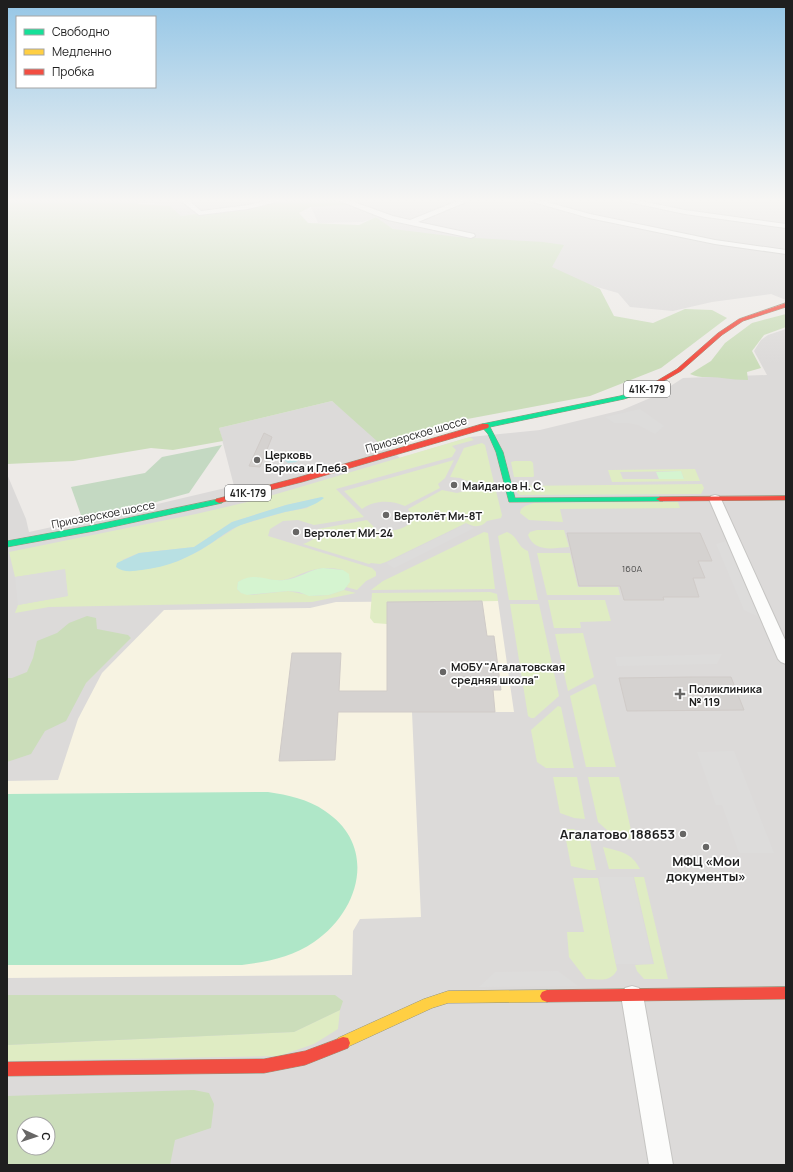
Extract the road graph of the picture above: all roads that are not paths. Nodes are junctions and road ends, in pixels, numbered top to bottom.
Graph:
1 (786, 305) edge
2 (486, 426) junction
3 (786, 498) edge
4 (715, 499) junction
5 (7, 544) edge
6 (784, 651) edge
7 (786, 993) edge
8 (632, 995) junction
9 (7, 1069) edge
10 (661, 1165) edge

1 - 2 main road, Приозерское шоссе / 41К-179
2 - 4 main road
2 - 5 main road, Приозерское шоссе / 41К-179
3 - 4 main road
4 - 6 street
7 - 8 main road
8 - 9 main road
8 - 10 street

